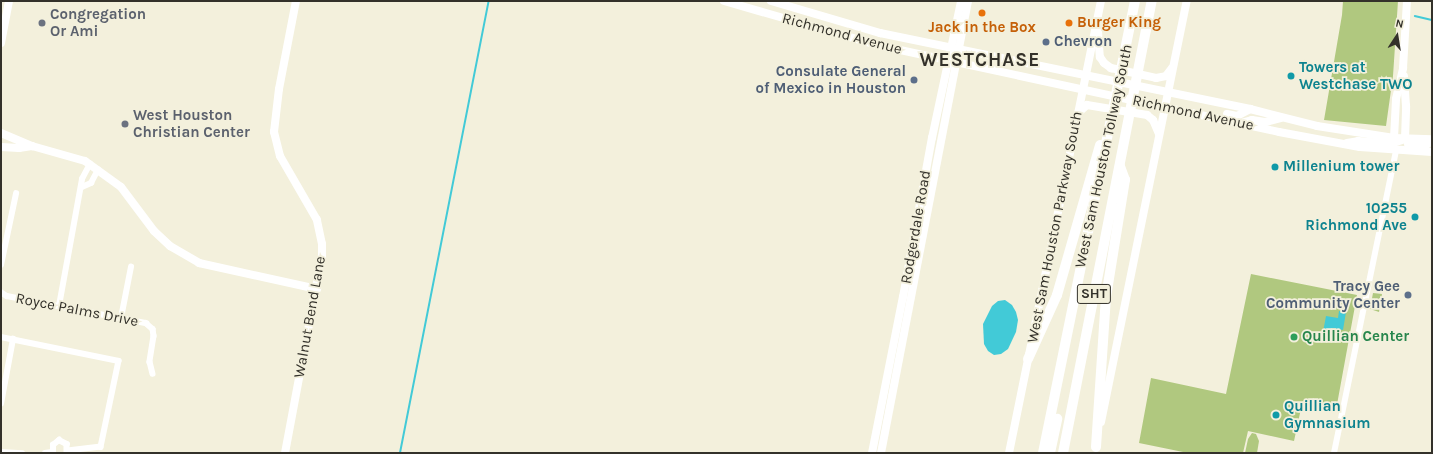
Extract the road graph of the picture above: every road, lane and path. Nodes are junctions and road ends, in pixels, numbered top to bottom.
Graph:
1 (9, 1) edge
2 (296, 1) edge
3 (724, 1) edge
4 (771, 1) edge
5 (960, 1) edge
6 (968, 1) edge
7 (1101, 1) edge
8 (1135, 1) edge
9 (1152, 1) edge
10 (1186, 1) edge
11 (1407, 1) edge
12 (801, 10) junction
13 (797, 22) junction
14 (1097, 26) junction
15 (880, 33) junction
16 (1, 43) edge
17 (877, 45) junction
18 (951, 47) junction
19 (960, 49) junction
20 (948, 60) junction
21 (957, 62) junction
22 (1174, 66) junction
23 (1403, 68) junction
24 (1086, 75) junction
25 (1083, 90) junction
26 (1169, 92) junction
27 (1166, 107) junction
28 (1250, 109) junction
29 (1078, 113) junction
30 (1207, 116) junction
31 (1282, 118) junction
32 (1110, 120) junction
33 (1240, 123) junction
34 (1, 133) edge
35 (1159, 134) junction
36 (932, 138) junction
37 (1394, 138) junction
38 (1405, 139) junction
39 (1432, 140) edge
40 (942, 142) junction
41 (1345, 144) junction
42 (32, 146) junction
43 (1, 147) edge
44 (1396, 150) junction
45 (1432, 152) edge
46 (90, 164) junction
47 (1119, 165) junction
48 (98, 170) junction
49 (82, 187) junction
50 (16, 194) dead end
51 (916, 230) junction
52 (925, 232) junction
53 (1, 265) edge
54 (131, 267) dead end
55 (317, 289) junction
56 (1, 292) edge
57 (907, 298) junction
58 (59, 306) junction
59 (121, 318) junction
60 (1, 337) edge
61 (13, 340) junction
62 (1064, 350) junction
63 (1028, 359) junction
64 (153, 374) dead end
65 (887, 379) junction
66 (895, 381) junction
67 (1, 404) edge
68 (1096, 450) edge
69 (1, 452) edge
70 (53, 452) edge
71 (67, 452) edge
72 (22, 453) edge
73 (45, 453) edge
74 (285, 453) edge
75 (872, 453) edge
76 (881, 453) edge
77 (1009, 453) edge
78 (1043, 453) edge
79 (1050, 453) edge
80 (1063, 453) edge
81 (1334, 453) edge

1 - 16 main road
2 - 55 main road, Walnut Bend Lane
3 - 13 main road, Richmond Avenue
4 - 12 main road, Richmond Avenue
5 - 18 main road, Rodgerdale Road
6 - 19 main road, Rodgerdale Road
7 - 14 main road, West Sam Houston Parkway South
8 - 32 highway, West Sam Houston Tollway South
9 - 47 highway, West Sam Houston Tollway South / SHT
10 - 22 main road
11 - 23 main road
12 - 13 main road
12 - 15 main road, Richmond Avenue
13 - 17 main road, Richmond Avenue
14 - 22 main road
14 - 24 main road, West Sam Houston Parkway South
15 - 17 main road
15 - 18 main road, Richmond Avenue
17 - 20 main road, Richmond Avenue
18 - 19 main road, Richmond Avenue
18 - 20 main road, Rodgerdale Road
19 - 21 main road, Rodgerdale Road
19 - 24 main road, Richmond Avenue
20 - 21 main road, Richmond Avenue
20 - 36 main road, Rodgerdale Road
21 - 25 main road, Richmond Avenue
21 - 40 main road, Rodgerdale Road
22 - 26 main road
23 - 37 main road
23 - 38 main road
24 - 25 main road, West Sam Houston Parkway South
24 - 26 main road, Richmond Avenue
25 - 27 main road, Richmond Avenue
25 - 29 main road, West Sam Houston Parkway South
26 - 27 main road
26 - 28 main road, Richmond Avenue
27 - 30 main road, Richmond Avenue
27 - 35 main road
28 - 30 main road
28 - 31 main road, Richmond Avenue
29 - 35 main road
29 - 63 main road, West Sam Houston Parkway South
30 - 33 main road, Richmond Avenue
31 - 33 main road
31 - 37 main road, Richmond Avenue
32 - 62 highway, West Sam Houston Tollway South / SHT
32 - 63 highway
33 - 41 main road, Richmond Avenue
34 - 42 main road
35 - 68 main road
36 - 40 main road
36 - 51 main road, Rodgerdale Road
37 - 38 main road, Richmond Avenue
38 - 39 main road, Richmond Avenue
38 - 41 main road
39 - 44 main road
40 - 52 main road, Rodgerdale Road
41 - 44 main road, Richmond Avenue
42 - 43 main road
42 - 46 main road
44 - 45 main road, Richmond Avenue
44 - 81 street
46 - 48 main road
46 - 49 street
47 - 68 highway
47 - 80 highway, West Sam Houston Tollway South / SHT
48 - 49 street
48 - 55 main road
49 - 58 street
50 - 53 street
51 - 52 main road
51 - 57 main road, Rodgerdale Road
52 - 57 main road, Rodgerdale Road
54 - 59 street
55 - 74 main road, Walnut Bend Lane
56 - 58 street, Royce Palms Drive
57 - 65 main road, Rodgerdale Road
57 - 66 main road, Rodgerdale Road
58 - 59 street, Royce Palms Drive
59 - 64 street, Royce Palms Drive
60 - 61 street
61 - 67 street
61 - 71 street
62 - 78 highway, West Sam Houston Tollway South / SHT
62 - 79 highway
63 - 77 main road, West Sam Houston Parkway South
65 - 66 main road
65 - 75 main road, Rodgerdale Road
66 - 76 main road, Rodgerdale Road
69 - 72 street
70 - 71 street
70 - 73 street

